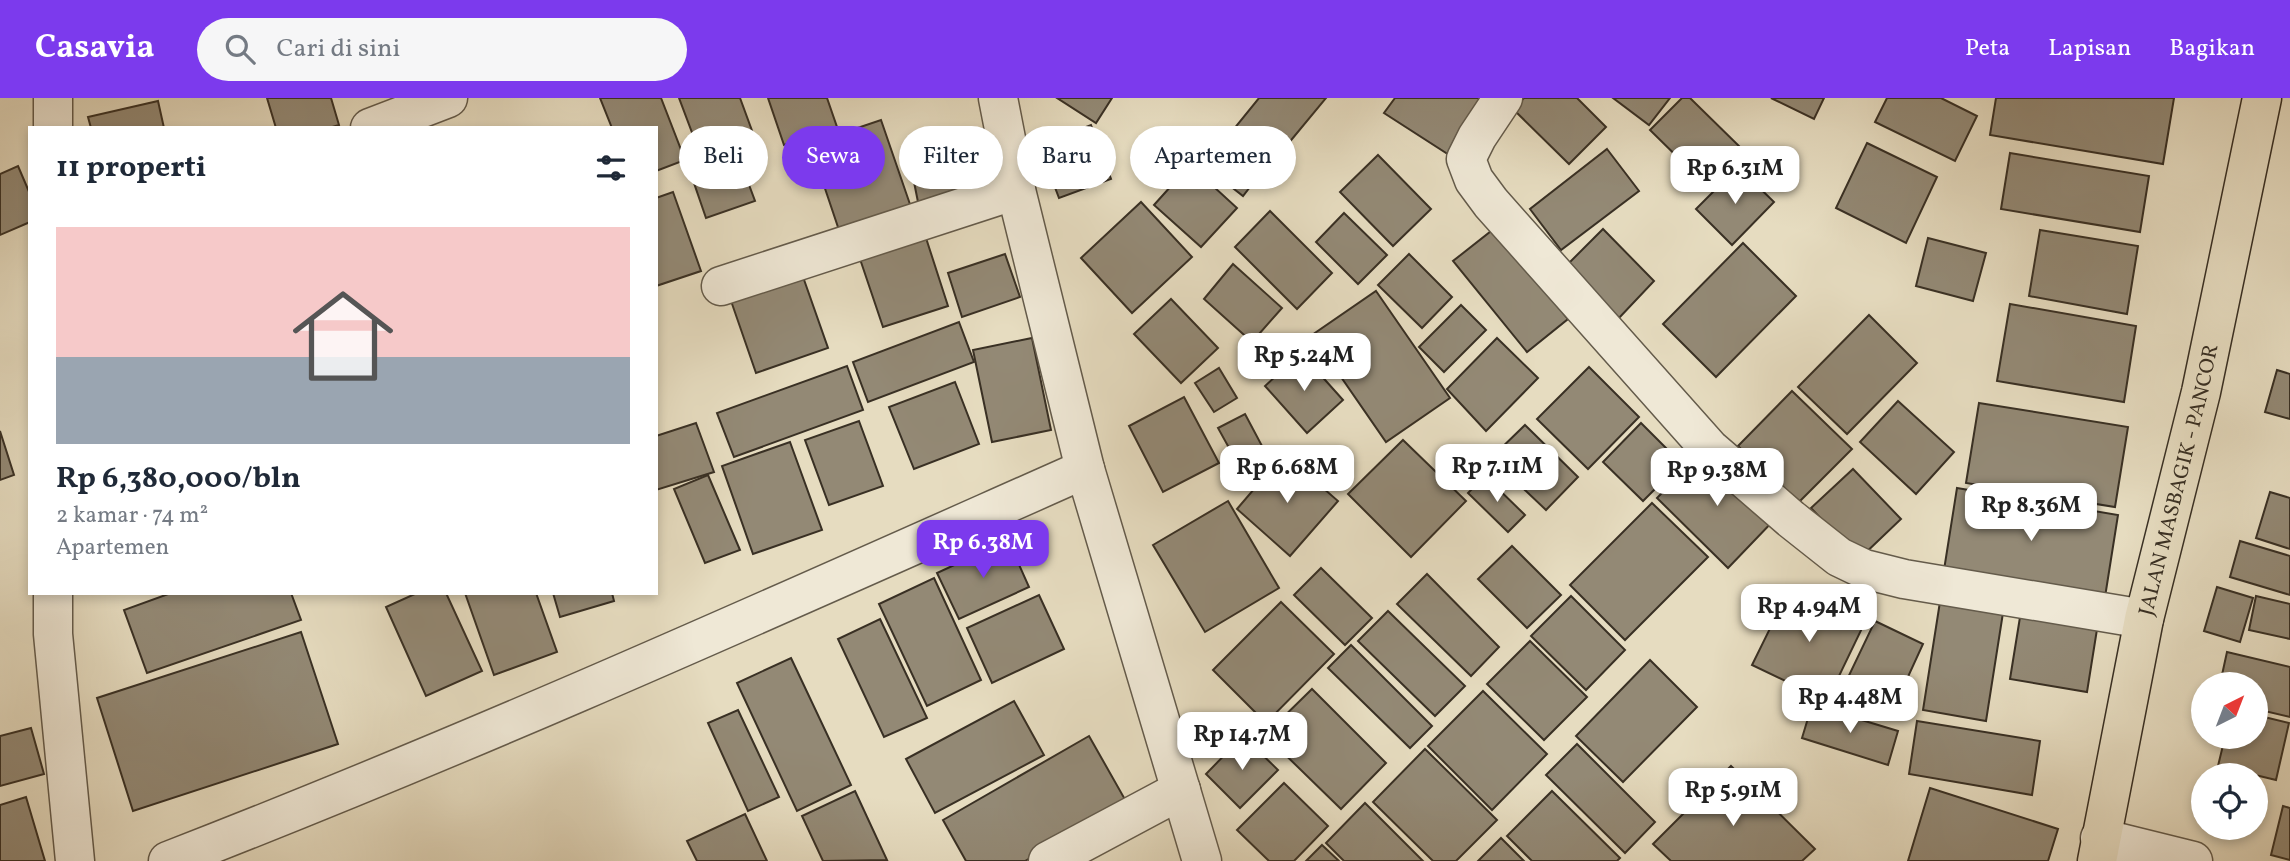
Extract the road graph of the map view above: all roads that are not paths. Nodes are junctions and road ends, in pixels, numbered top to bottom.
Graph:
1 (53, 98) edge
2 (448, 98) edge
3 (998, 98) edge
4 (1503, 98) edge
5 (2262, 98) edge
6 (53, 126) edge
7 (375, 126) edge
8 (1016, 190) junction
9 (721, 286) dead end
10 (1085, 469) junction
11 (53, 595) edge
12 (2144, 620) junction
13 (1181, 790) junction
14 (2098, 850) edge
15 (75, 861) edge
16 (168, 861) edge
17 (1048, 861) edge
18 (1202, 861) edge
19 (2193, 861) edge

1 - 6 street
2 - 7 street
3 - 8 street
4 - 12 street
5 - 12 main road, JALAN MASBAGIK - PANCOR
8 - 9 street
8 - 10 street
10 - 13 street
10 - 16 street
11 - 15 street
12 - 14 main road, JALAN MASBAGIK - PANCOR
13 - 17 street
13 - 18 street
14 - 19 street

